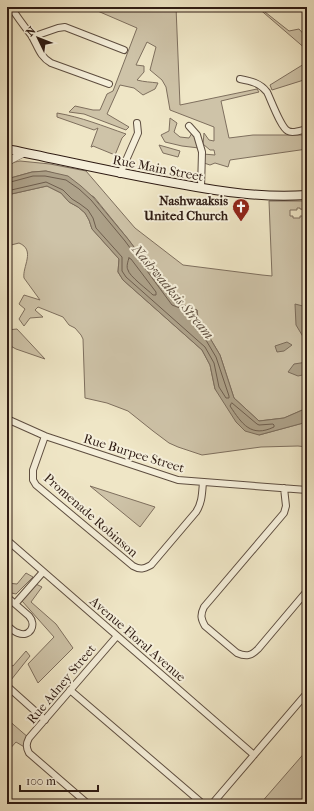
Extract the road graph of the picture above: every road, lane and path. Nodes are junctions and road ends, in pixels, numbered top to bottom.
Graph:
1 (10, 7) edge
2 (32, 37) junction
3 (124, 50) dead end
4 (240, 79) dead end
5 (109, 84) dead end
6 (137, 123) dead end
7 (189, 126) dead end
8 (307, 129) edge
9 (7, 150) edge
10 (24, 153) junction
11 (7, 163) edge
12 (120, 174) junction
13 (202, 188) junction
14 (307, 195) edge
15 (7, 419) edge
16 (45, 436) junction
17 (203, 482) junction
18 (284, 488) junction
19 (307, 490) edge
20 (7, 540) edge
21 (43, 572) junction
22 (307, 591) edge
23 (7, 597) edge
24 (15, 604) junction
25 (7, 625) edge
26 (116, 636) junction
27 (7, 686) edge
28 (70, 690) junction
29 (307, 693) edge
30 (45, 720) junction
31 (254, 755) junction
32 (88, 804) edge
33 (203, 804) edge
34 (212, 804) edge

1 - 2 street
2 - 3 street
2 - 5 street
4 - 8 street
6 - 12 street
7 - 13 street
9 - 10 main road, Rue Main Street
10 - 11 street
10 - 12 main road, Rue Main Street
12 - 13 main road, Rue Main Street
13 - 14 main road, Rue Main Street
15 - 16 street, Rue Burpee Street
16 - 17 street, Rue Burpee Street
16 - 17 street, Promenade Robinson
17 - 18 street, Rue Burpee Street
18 - 19 street, Rue Burpee Street
18 - 22 street
20 - 21 street, Avenue Floral Avenue
21 - 24 street
21 - 26 street, Avenue Floral Avenue
23 - 24 street
24 - 25 street
26 - 28 street, Rue Adney Street
26 - 31 street, Avenue Floral Avenue
27 - 30 street
28 - 30 street, Rue Adney Street
28 - 33 street
29 - 31 street
30 - 32 street, Rue Adney Street
31 - 34 street

